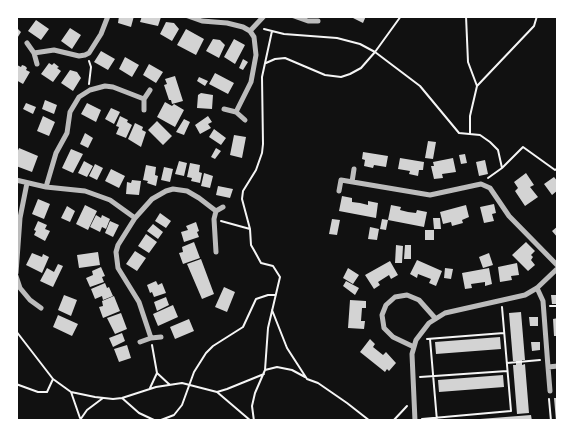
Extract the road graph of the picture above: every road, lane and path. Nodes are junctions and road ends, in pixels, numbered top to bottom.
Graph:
1 (108, 16) edge
2 (188, 16) edge
3 (264, 16) edge
4 (294, 16) edge
5 (401, 16) edge
6 (466, 16) edge
7 (537, 16) edge
8 (318, 21) dead end
9 (252, 29) junction
10 (272, 31) junction
11 (27, 43) dead end
12 (34, 52) junction
13 (375, 52) junction
14 (85, 55) junction
15 (266, 63) junction
16 (36, 64) dead end
17 (477, 86) junction
18 (90, 90) junction
19 (150, 90) dead end
20 (144, 100) junction
21 (224, 108) dead end
22 (144, 110) dead end
23 (236, 112) junction
24 (245, 120) dead end
25 (470, 134) junction
26 (502, 168) junction
27 (558, 168) edge
28 (354, 169) dead end
29 (16, 180) edge
30 (352, 182) junction
31 (27, 183) junction
32 (481, 184) junction
33 (46, 187) junction
34 (339, 191) dead end
35 (223, 207) dead end
36 (216, 211) junction
37 (135, 218) junction
38 (214, 219) junction
39 (250, 230) junction
40 (216, 252) dead end
41 (558, 267) edge
42 (16, 274) edge
43 (537, 288) junction
44 (276, 295) junction
45 (502, 300) junction
46 (41, 308) dead end
47 (272, 310) junction
48 (435, 318) junction
49 (16, 331) edge
50 (504, 333) junction
51 (162, 337) dead end
52 (151, 338) junction
53 (430, 339) junction
54 (416, 340) junction
55 (140, 342) dead end
56 (414, 346) junction
57 (547, 360) junction
58 (507, 363) junction
59 (558, 366) edge
60 (548, 367) junction
61 (265, 370) junction
62 (507, 371) junction
63 (157, 373) junction
64 (264, 374) junction
65 (433, 376) junction
66 (307, 378) junction
67 (412, 378) junction
68 (53, 379) junction
69 (16, 384) edge
70 (171, 385) junction
71 (190, 385) junction
72 (149, 390) junction
73 (550, 391) dead end
74 (71, 392) junction
75 (217, 392) junction
76 (104, 398) junction
77 (122, 398) junction
78 (549, 398) dead end
79 (413, 399) junction
80 (437, 419) edge
81 (80, 420) edge
82 (161, 420) edge
83 (415, 420) edge
84 (253, 421) edge
85 (370, 421) edge
86 (393, 421) edge
87 (551, 421) edge

1 - 14 street
2 - 9 street
3 - 9 street
4 - 8 street
5 - 13 path
6 - 17 path
7 - 17 path
9 - 10 path
9 - 23 street
10 - 13 path
10 - 15 path
11 - 12 street
12 - 14 street
12 - 16 street
13 - 15 path
13 - 25 path
14 - 18 path
15 - 39 path
17 - 25 path
18 - 20 street
18 - 33 street
19 - 20 street
20 - 22 street
21 - 23 street
23 - 24 street
25 - 26 path
26 - 27 path
26 - 32 path
28 - 30 street
29 - 31 street
30 - 32 street
30 - 34 street
31 - 33 street
31 - 42 street
32 - 41 street
33 - 37 street
35 - 36 street
36 - 37 street
36 - 38 street
37 - 52 street
38 - 39 path
38 - 40 street
39 - 44 path
41 - 43 street
42 - 46 street
43 - 45 street
43 - 57 street
44 - 47 path
44 - 71 path
45 - 48 street
45 - 50 path
47 - 61 path
47 - 66 path
48 - 54 street
48 - 56 street
49 - 68 path
50 - 53 path
50 - 58 path
51 - 52 street
52 - 55 street
52 - 63 path
53 - 54 path
53 - 65 path
54 - 56 street
56 - 67 street
57 - 58 path
57 - 60 street
58 - 62 path
59 - 60 street
60 - 73 street
61 - 64 path
61 - 66 path
62 - 65 path
62 - 80 path
63 - 70 path
63 - 72 path
64 - 75 path
64 - 84 path
65 - 67 path
65 - 80 path
66 - 85 path
67 - 79 street
68 - 69 path
68 - 74 path
70 - 71 path
70 - 72 path
71 - 75 path
71 - 82 path
72 - 77 path
74 - 76 path
74 - 81 path
75 - 84 path
76 - 77 path
76 - 81 path
77 - 82 path
78 - 87 path
79 - 83 street
79 - 86 path
80 - 83 path

